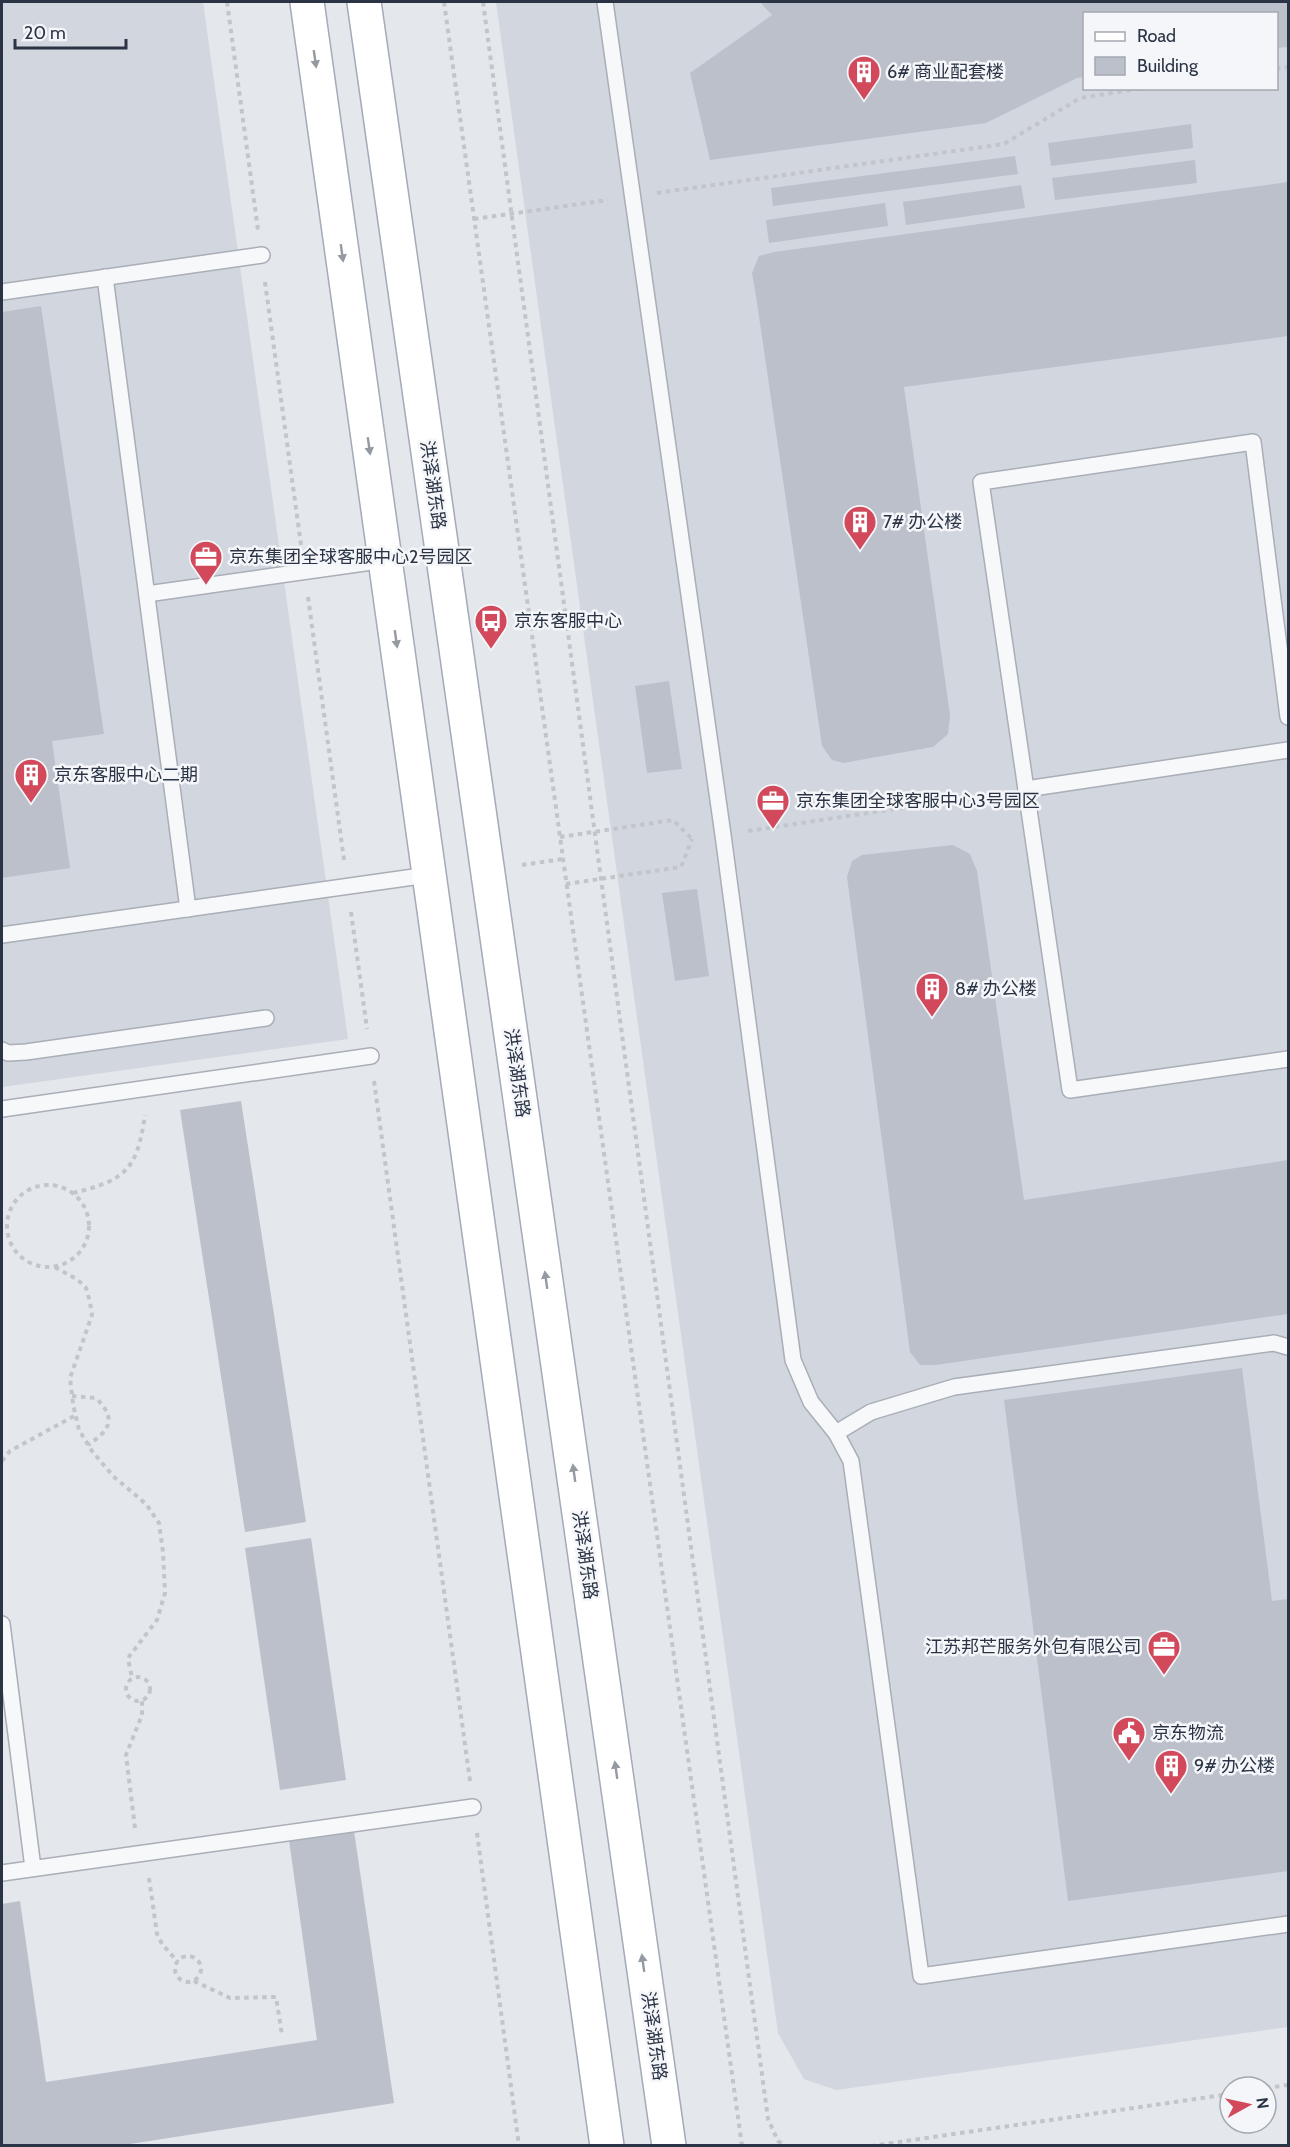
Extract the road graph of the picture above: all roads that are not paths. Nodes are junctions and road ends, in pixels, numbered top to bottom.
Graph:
1 (307, 2) edge
2 (364, 2) edge
3 (605, 2) edge
4 (262, 255) dead end
5 (105, 277) junction
6 (2, 292) edge
7 (386, 560) junction
8 (147, 594) junction
9 (1288, 717) edge
10 (1288, 750) edge
11 (1026, 789) junction
12 (428, 875) junction
13 (188, 909) junction
14 (2, 935) edge
15 (266, 1018) dead end
16 (2, 1050) edge
17 (371, 1056) dead end
18 (1288, 1059) edge
19 (2, 1109) edge
20 (1288, 1347) edge
21 (836, 1433) junction
22 (2, 1624) edge
23 (473, 1807) dead end
24 (33, 1868) junction
25 (2, 1873) edge
26 (1288, 1924) edge
27 (607, 2145) edge
28 (669, 2145) edge

1 -> 7 main road
28 -> 2 main road, 洪泽湖东路
3 - 21 lane
4 - 5 lane
5 - 6 lane
5 - 8 lane
7 - 8 lane
7 -> 12 main road
8 - 13 lane
9 - 11 lane
10 - 11 lane
11 - 18 lane
12 - 13 lane
12 - 27 main road
13 - 14 lane
15 - 16 lane
17 - 19 lane
20 - 21 lane
21 - 26 lane
22 - 24 lane
23 - 24 lane
24 - 25 lane

